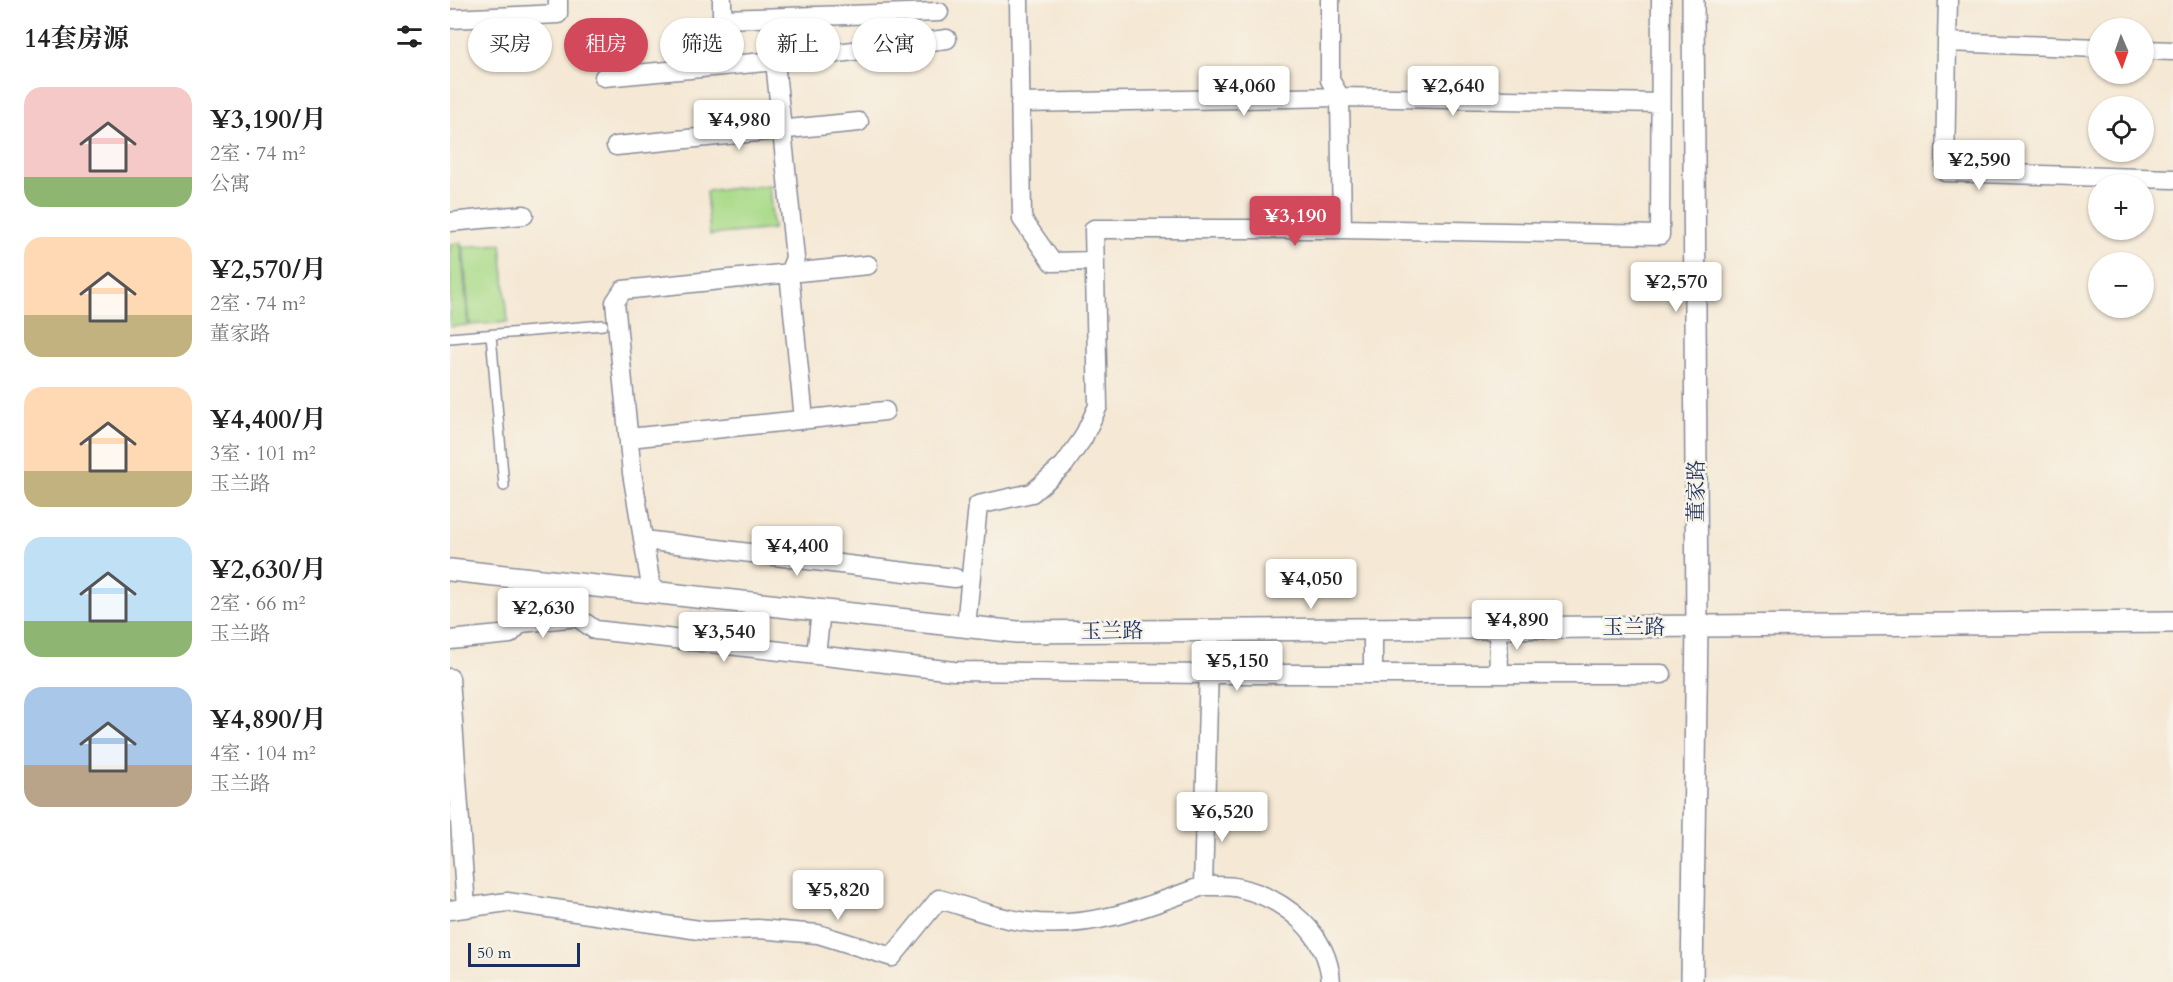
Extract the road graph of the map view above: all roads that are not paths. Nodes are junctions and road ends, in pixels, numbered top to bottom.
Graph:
1 (558, 0) edge
2 (722, 0) edge
3 (1019, 0) edge
4 (1330, 0) edge
5 (1661, 0) edge
6 (1693, 0) edge
7 (1948, 0) edge
8 (939, 12) dead end
9 (450, 19) edge
10 (947, 39) dead end
11 (1947, 42) junction
12 (2088, 48) edge
13 (2154, 50) edge
14 (2173, 51) edge
15 (840, 53) edge
16 (756, 63) edge
17 (776, 72) edge
18 (604, 77) dead end
19 (1340, 97) junction
20 (1020, 103) junction
21 (1660, 103) junction
22 (859, 122) dead end
23 (782, 129) junction
24 (616, 146) dead end
25 (2173, 179) edge
26 (524, 215) dead end
27 (450, 222) edge
28 (1342, 229) junction
29 (1095, 261) junction
30 (868, 265) dead end
31 (789, 273) junction
32 (603, 325) dead end
33 (491, 335) junction
34 (450, 338) edge
35 (885, 411) dead end
36 (804, 419) junction
37 (628, 438) junction
38 (504, 486) dead end
39 (644, 540) junction
40 (450, 570) edge
41 (955, 578) dead end
42 (576, 584) junction
43 (652, 592) junction
44 (821, 611) junction
45 (577, 617) junction
46 (2173, 622) edge
47 (966, 626) junction
48 (1697, 626) junction
49 (1498, 628) junction
50 (1373, 629) junction
51 (1210, 630) junction
52 (450, 640) edge
53 (816, 655) junction
54 (1209, 674) junction
55 (1373, 674) junction
56 (1499, 674) junction
57 (1662, 674) dead end
58 (450, 678) edge
59 (1203, 886) junction
60 (458, 909) edge
61 (1330, 982) edge
62 (1692, 982) edge

1 - 9 street
2 - 8 street
3 - 20 street
4 - 19 street
5 - 21 street
6 - 48 street, 董家路
7 - 11 street
10 - 15 street
11 - 12 street
11 - 25 street
13 - 14 street
16 - 18 street
17 - 23 street
19 - 20 street
19 - 21 street
19 - 28 street
20 - 29 street
21 - 28 street
22 - 23 street
23 - 24 street
23 - 31 street
26 - 27 street
28 - 29 street
29 - 47 street
30 - 31 street
31 - 36 street
31 - 37 street
32 - 33 lane
33 - 34 lane
33 - 38 lane
35 - 36 street
36 - 37 street
37 - 39 street
39 - 41 street
39 - 43 street
40 - 42 street, 玉兰路
42 - 43 street, 玉兰路
42 - 45 street
43 - 44 street, 玉兰路
44 - 47 street, 玉兰路
44 - 53 street
45 - 52 street
45 - 53 street
46 - 48 street, 玉兰路
47 - 51 street, 玉兰路
48 - 49 street, 玉兰路
48 - 62 street, 董家路
49 - 50 street, 玉兰路
49 - 56 street
50 - 51 street, 玉兰路
50 - 55 street
51 - 54 street
53 - 54 street
54 - 55 street
54 - 59 street
55 - 56 street
56 - 57 street
58 - 60 street
59 - 60 street
59 - 61 street

